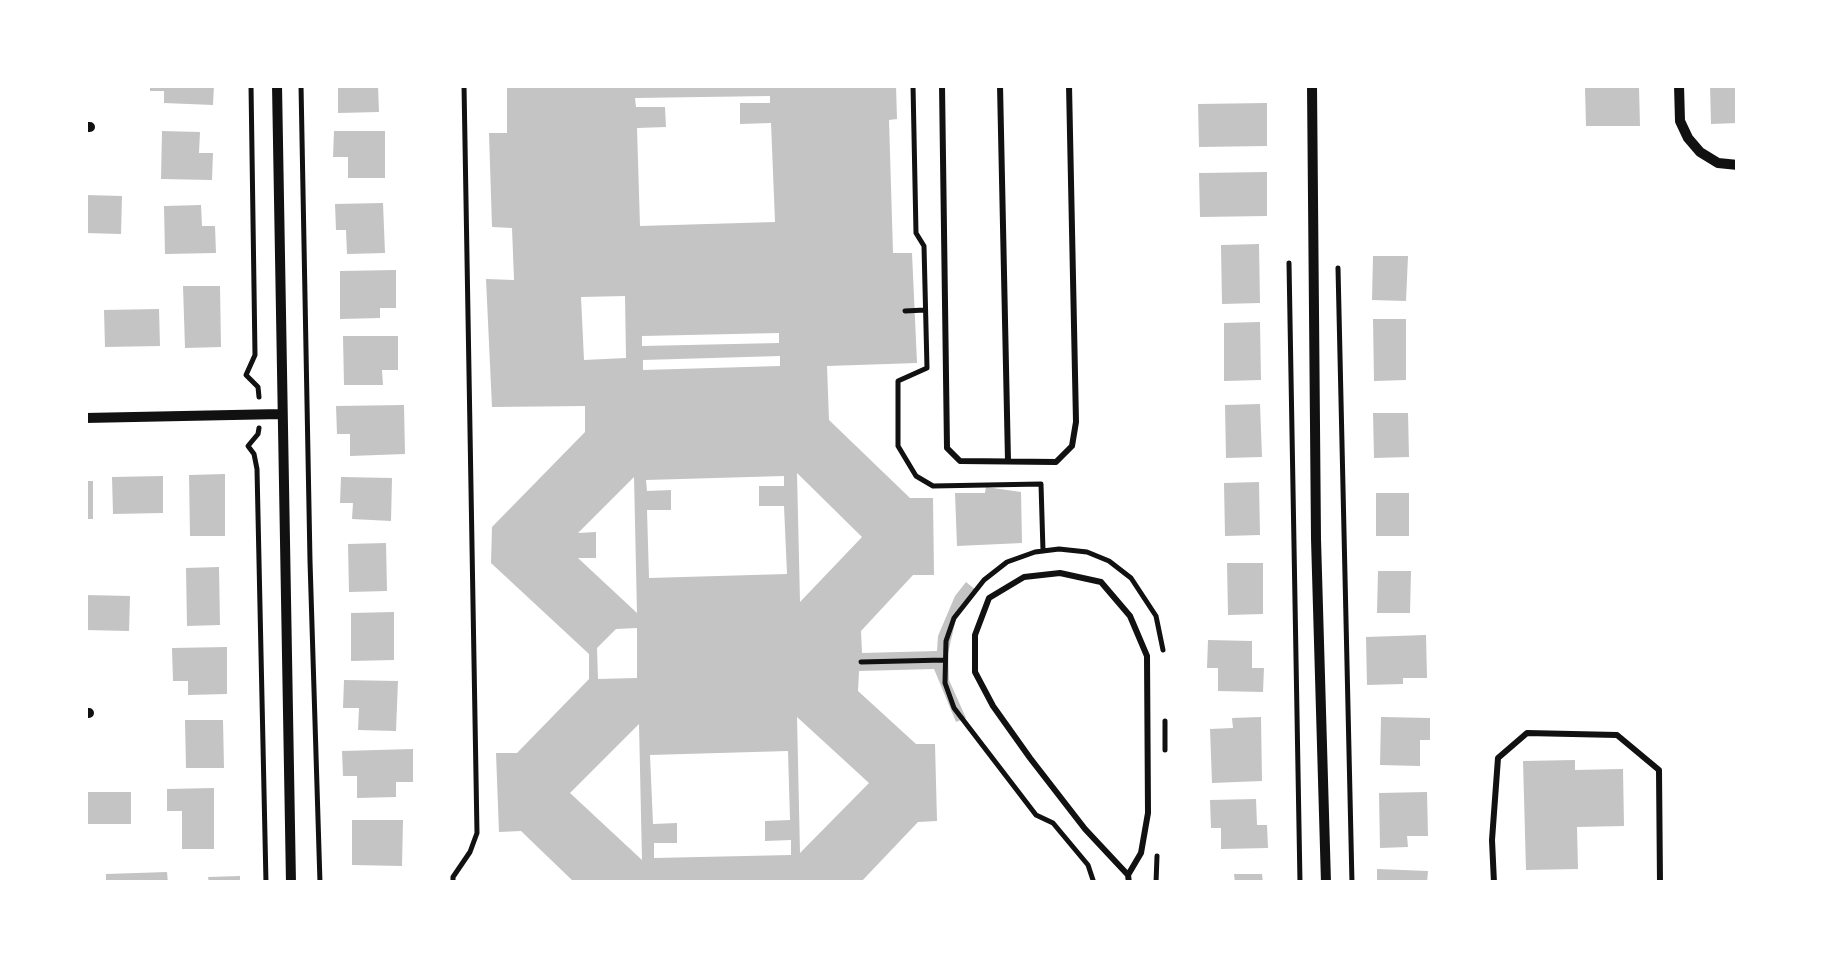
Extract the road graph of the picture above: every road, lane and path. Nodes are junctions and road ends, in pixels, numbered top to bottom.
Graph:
1 (250, 85) edge
2 (277, 85) edge
3 (301, 85) edge
4 (464, 85) edge
5 (942, 85) edge
6 (1000, 85) edge
7 (1068, 85) edge
8 (1312, 85) edge
9 (1679, 85) edge
10 (1738, 165) edge
11 (1289, 264) dead end
12 (1338, 268) dead end
13 (905, 310) dead end
14 (926, 310) dead end
15 (259, 414) junction
16 (282, 414) junction
17 (85, 418) edge
18 (1008, 461) junction
19 (1163, 656) dead end
20 (944, 660) junction
21 (861, 662) dead end
22 (1165, 708) dead end
23 (1164, 761) dead end
24 (1158, 850) dead end
25 (1128, 879) edge
26 (266, 883) edge
27 (290, 883) edge
28 (320, 883) edge
29 (453, 883) edge
30 (1094, 883) edge
31 (1156, 883) edge
32 (1300, 883) edge
33 (1326, 883) edge
34 (1352, 883) edge
35 (1494, 883) edge
36 (1660, 883) edge

1 - 15 path
2 - 16 street
3 - 28 path
4 - 29 path
5 - 18 lane
6 - 18 lane
7 - 18 lane
8 - 33 street
9 - 10 street
11 - 32 path
12 - 34 path
13 - 14 path
15 - 16 street
15 - 17 street
15 - 26 path
16 - 27 street
19 - 20 path
20 - 21 path
20 - 30 path
22 - 23 path
24 - 31 path
25 - 25 lane
35 - 36 lane

